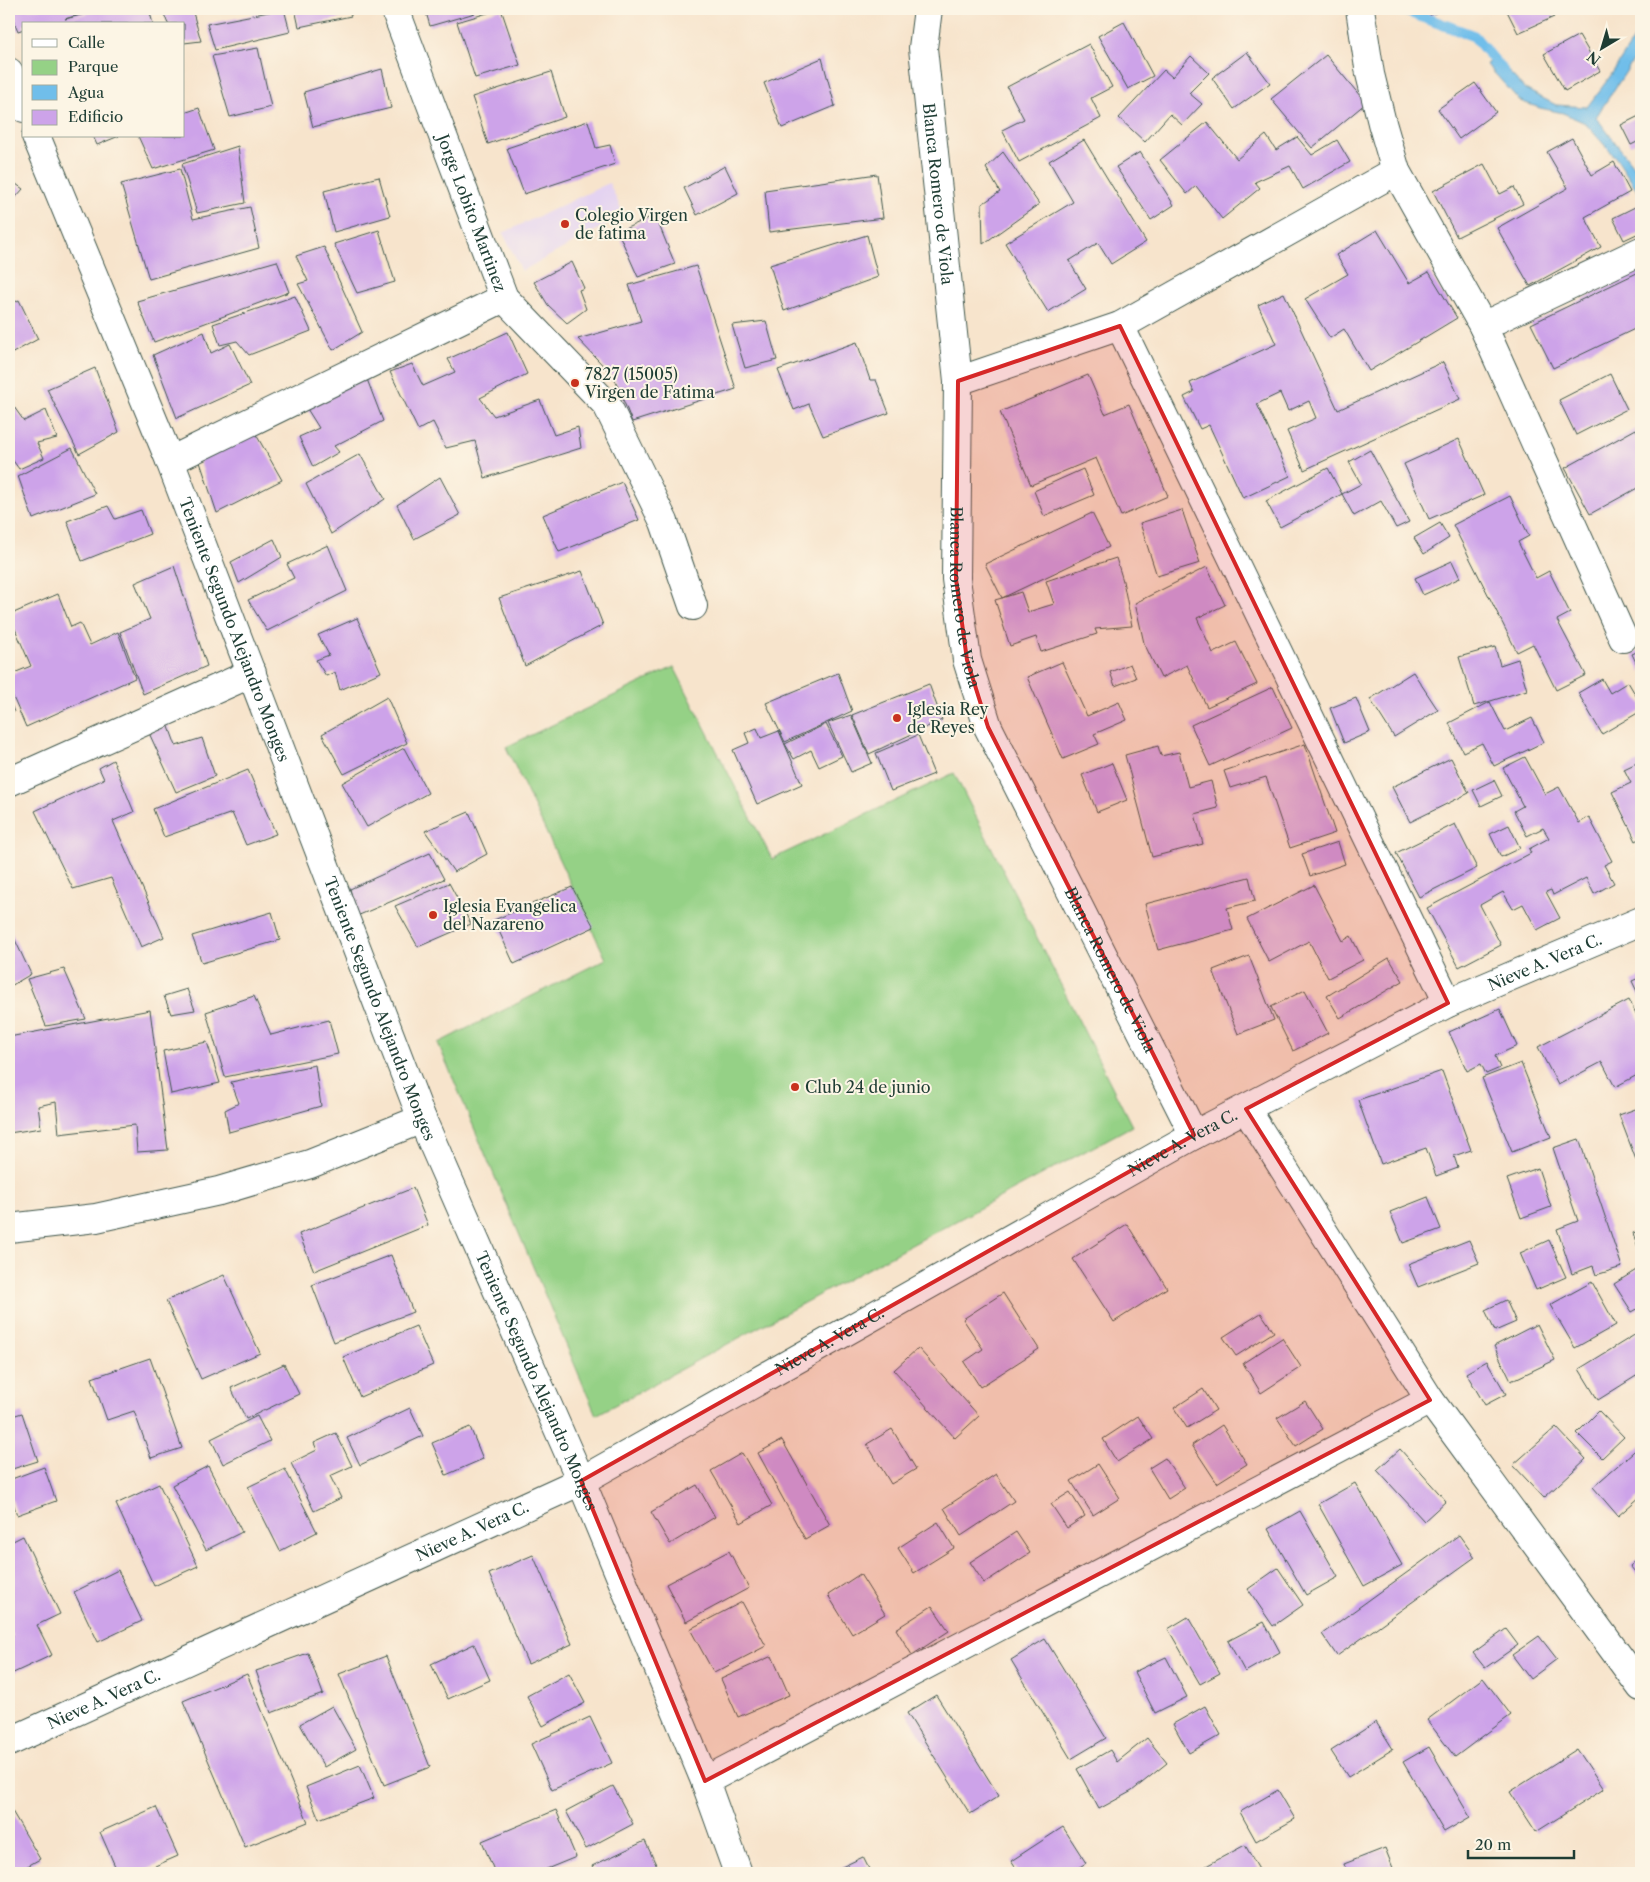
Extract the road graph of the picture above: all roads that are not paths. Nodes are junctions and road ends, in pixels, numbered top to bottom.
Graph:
1 (395, 9) edge
2 (928, 9) edge
3 (1360, 9) edge
4 (9, 72) edge
5 (22, 103) edge
6 (37, 138) edge
7 (1396, 170) junction
8 (1641, 251) edge
9 (504, 298) junction
10 (1120, 326) junction
11 (1483, 326) junction
12 (958, 381) junction
13 (170, 461) junction
14 (692, 606) dead end
15 (1623, 638) dead end
16 (252, 673) junction
17 (9, 782) edge
18 (1641, 921) edge
19 (1448, 1003) junction
20 (1246, 1109) junction
21 (422, 1119) junction
22 (1194, 1135) junction
23 (9, 1228) edge
24 (1430, 1400) junction
25 (581, 1481) junction
26 (1637, 1671) edge
27 (9, 1742) edge
28 (705, 1781) junction
29 (738, 1873) edge

1 - 9 street, Jorge Lobito Martinez
2 - 12 street, Blanca Romero de Viola
3 - 7 street
4 - 5 street
6 - 13 street, Teniente Segundo Alejandro Monges
7 - 10 street
7 - 11 street
8 - 11 street
9 - 13 street
9 - 14 street, Jorge Lobito Martinez
10 - 12 street
10 - 19 street
11 - 15 street
12 - 22 street, Blanca Romero de Viola
13 - 16 street, Teniente Segundo Alejandro Monges
16 - 17 street
16 - 21 street, Teniente Segundo Alejandro Monges
18 - 19 street, Nieve A. Vera C.
19 - 20 street, Nieve A. Vera C.
20 - 22 street, Nieve A. Vera C.
20 - 24 street
21 - 23 street
21 - 25 street, Teniente Segundo Alejandro Monges
22 - 25 street, Nieve A. Vera C.
24 - 26 street
24 - 28 street
25 - 27 street, Nieve A. Vera C.
25 - 28 street, Teniente Segundo Alejandro Monges
28 - 29 street, Teniente Segundo Alejandro Monges

